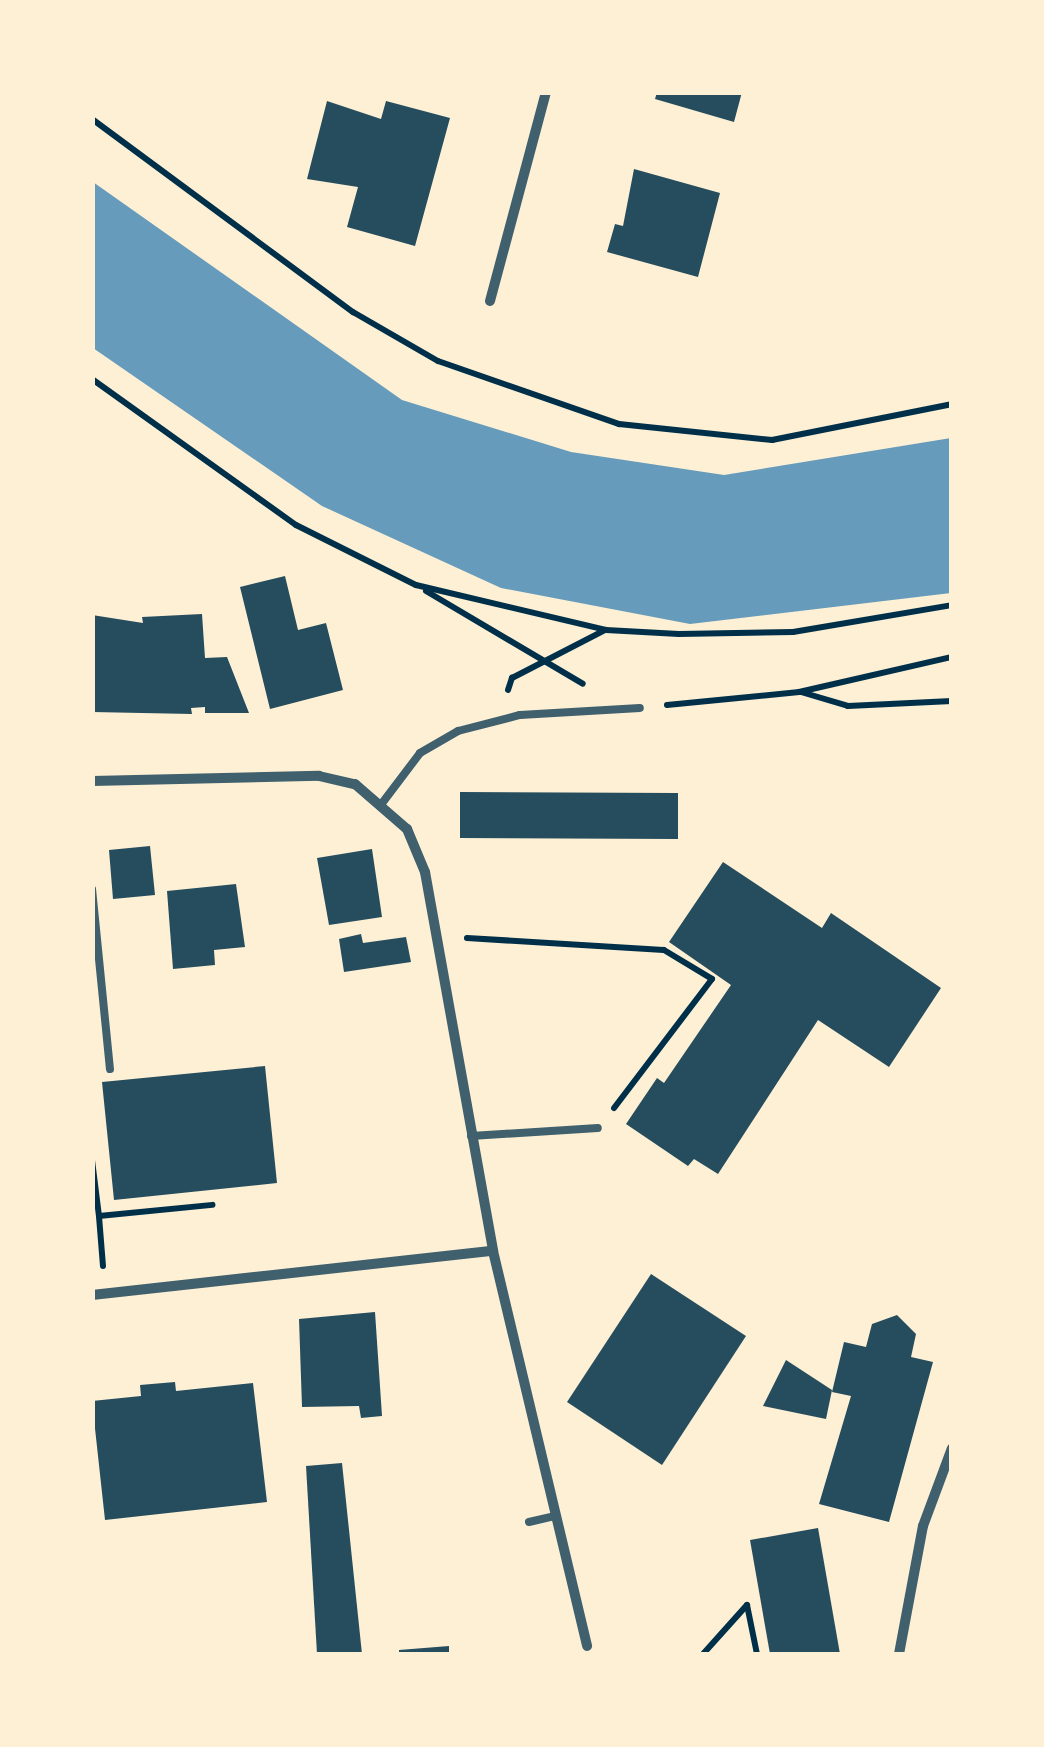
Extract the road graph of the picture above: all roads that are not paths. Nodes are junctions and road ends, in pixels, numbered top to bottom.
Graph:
1 (546, 92) edge
2 (490, 301) dead end
3 (640, 708) road end
4 (92, 781) edge
5 (382, 802) junction
6 (92, 890) edge
7 (110, 1069) dead end
8 (598, 1128) road end
9 (471, 1136) junction
10 (492, 1251) junction
11 (92, 1295) edge
12 (952, 1448) edge
13 (554, 1516) junction
14 (529, 1522) dead end
15 (587, 1646) dead end
16 (899, 1654) edge

1 - 2 street
3 - 5 lane
4 - 5 street
5 - 9 street
6 - 7 lane
8 - 9 lane
9 - 10 street
10 - 11 street
10 - 13 street
12 - 16 street
13 - 14 lane
13 - 15 street

